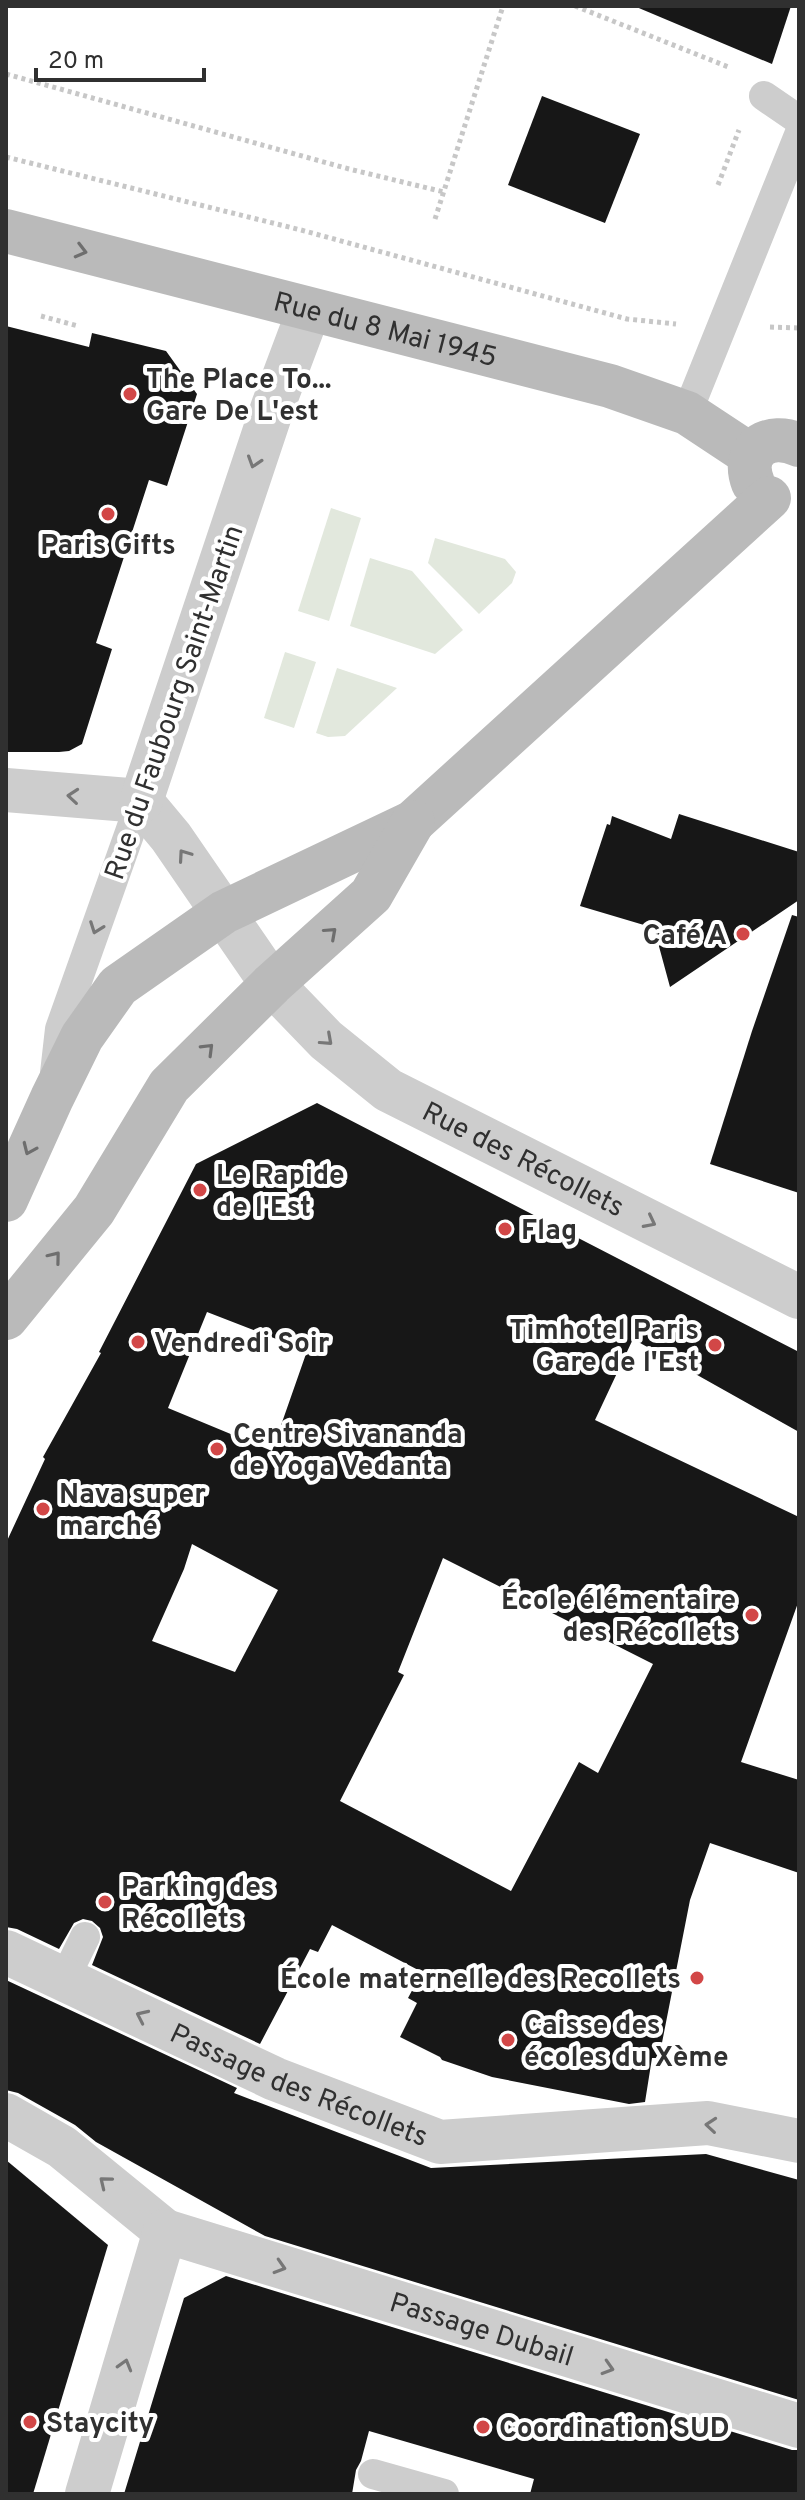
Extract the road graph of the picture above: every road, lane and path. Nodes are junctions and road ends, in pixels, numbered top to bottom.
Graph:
1 (503, 6) edge
2 (575, 6) edge
3 (738, 71) dead end
4 (6, 74) edge
5 (764, 96) dead end
6 (742, 117) dead end
7 (799, 120) edge
8 (799, 135) edge
9 (6, 157) edge
10 (718, 185) dead end
11 (444, 192) junction
12 (435, 219) dead end
13 (6, 231) edge
14 (309, 310) junction
15 (41, 316) dead end
16 (78, 326) dead end
17 (722, 326) junction
18 (765, 327) dead end
19 (799, 328) edge
20 (687, 413) junction
21 (799, 445) edge
22 (752, 456) junction
23 (784, 495) edge
24 (6, 790) edge
25 (141, 801) junction
26 (413, 822) junction
27 (224, 912) junction
28 (272, 984) junction
29 (52, 1098) junction
30 (6, 1200) edge
31 (799, 1297) edge
32 (6, 1318) edge
33 (85, 1937) dead end
34 (6, 1952) edge
35 (64, 1980) junction
36 (6, 2115) edge
37 (799, 2141) edge
38 (165, 2231) junction
39 (799, 2426) edge
40 (373, 2474) dead end
41 (87, 2494) edge
42 (444, 2494) edge

1 - 11 path
2 - 3 path
4 - 11 path
5 - 7 lane
6 - 10 path
8 - 17 lane
9 - 17 path
11 - 12 path
13 -> 14 main road, Rue du 8 Mai 1945
14 - 20 main road, Rue du 8 Mai 1945
14 -> 25 street, Rue du Faubourg Saint-Martin
15 - 16 path
17 - 20 lane
18 - 19 path
20 - 22 main road, Rue du 8 Mai 1945
21 - 22 main road
22 - 23 main road
23 - 26 main road, Rue du Faubourg Saint-Martin
25 -> 24 street
27 -> 25 street, Rue des Récollets
25 -> 29 lane, Rue du Faubourg Saint-Martin
26 - 27 main road, Rue du Faubourg Saint-Martin
28 -> 26 main road, Rue du Faubourg Saint-Martin
27 - 28 street, Rue des Récollets
27 - 29 main road, Rue du Faubourg Saint-Martin
28 -> 31 street, Rue des Récollets
32 -> 28 main road, Rue du Faubourg Saint-Martin
29 -> 30 main road, Rue du Faubourg Saint-Martin
33 - 35 lane
34 - 35 street, Passage des Récollets
37 -> 35 street, Passage des Récollets
38 -> 36 street, Passage Dubail
38 -> 39 street, Passage Dubail
41 -> 38 street
40 - 42 lane

